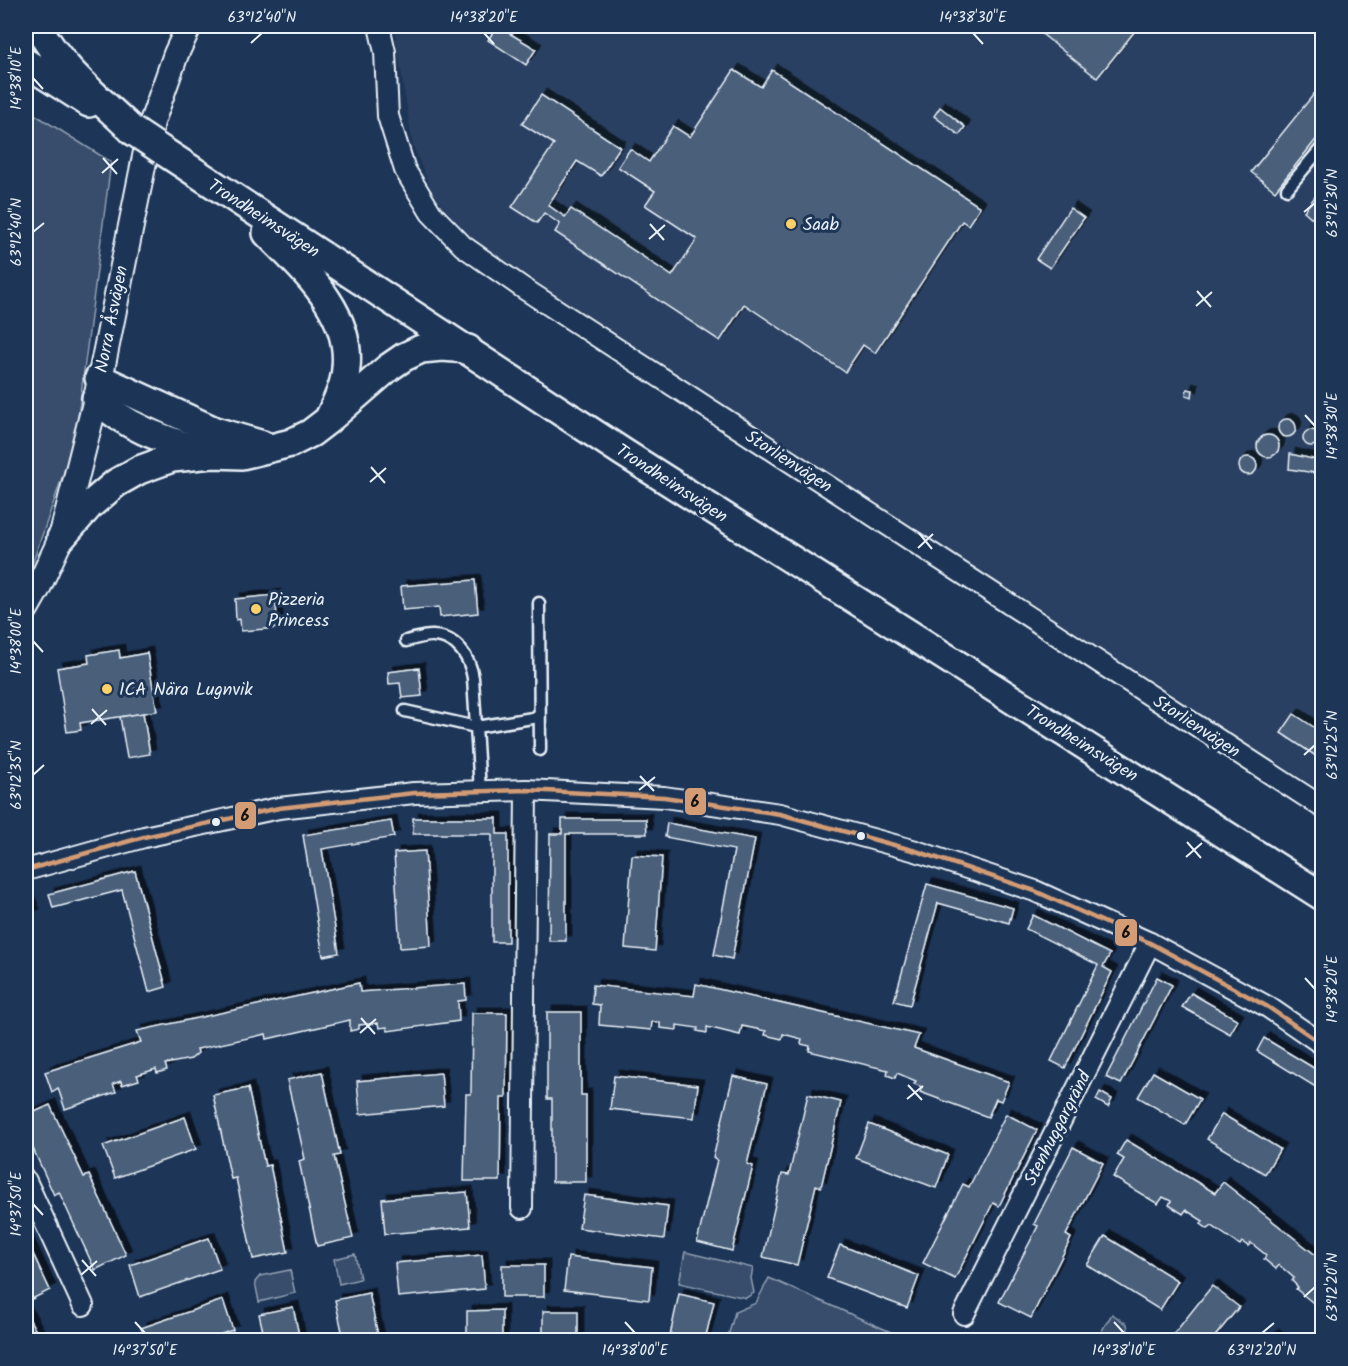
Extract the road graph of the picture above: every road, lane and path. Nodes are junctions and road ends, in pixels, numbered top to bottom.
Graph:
1 (38, 26) edge
2 (189, 26) edge
3 (379, 26) edge
4 (26, 63) edge
5 (133, 131) junction
6 (1323, 147) edge
7 (153, 157) junction
8 (1287, 189) dead end
9 (234, 199) junction
10 (468, 349) junction
11 (97, 389) junction
12 (328, 420) junction
13 (273, 446) junction
14 (213, 454) junction
15 (61, 538) junction
16 (539, 603) dead end
17 (26, 609) edge
18 (406, 641) dead end
19 (405, 711) dead end
20 (539, 717) junction
21 (476, 727) junction
22 (540, 750) dead end
23 (526, 790) junction
24 (480, 791) junction
25 (1323, 807) edge
26 (26, 870) edge
27 (1323, 896) edge
28 (1150, 943) junction
29 (1323, 1044) edge
30 (26, 1181) edge
31 (522, 1208) dead end
32 (83, 1305) dead end
33 (964, 1314) dead end

1 - 5 main road
2 - 7 street, Norra Åsvägen
3 - 25 street, Storlienvägen
4 - 5 main road, Trondheimsvägen
5 - 7 main road, Trondheimsvägen, bridge
6 - 8 lane
7 - 9 main road, Trondheimsvägen
7 - 11 street, Norra Åsvägen
9 - 10 main road, Trondheimsvägen
9 - 12 main road
10 - 12 main road
10 - 27 main road, Trondheimsvägen
11 - 13 main road
11 - 14 main road
11 - 15 street, Norra Åsvägen
12 - 13 main road
13 - 14 main road
14 - 15 main road
15 - 17 street, Norra Åsvägen
16 - 20 lane
18 - 21 lane
19 - 21 lane
20 - 21 lane
20 - 22 lane
21 - 24 lane
23 - 24 street
23 - 28 street
23 - 31 street
24 - 26 street
28 - 29 street
28 - 33 street, Stenhuggargränd
30 - 32 street

